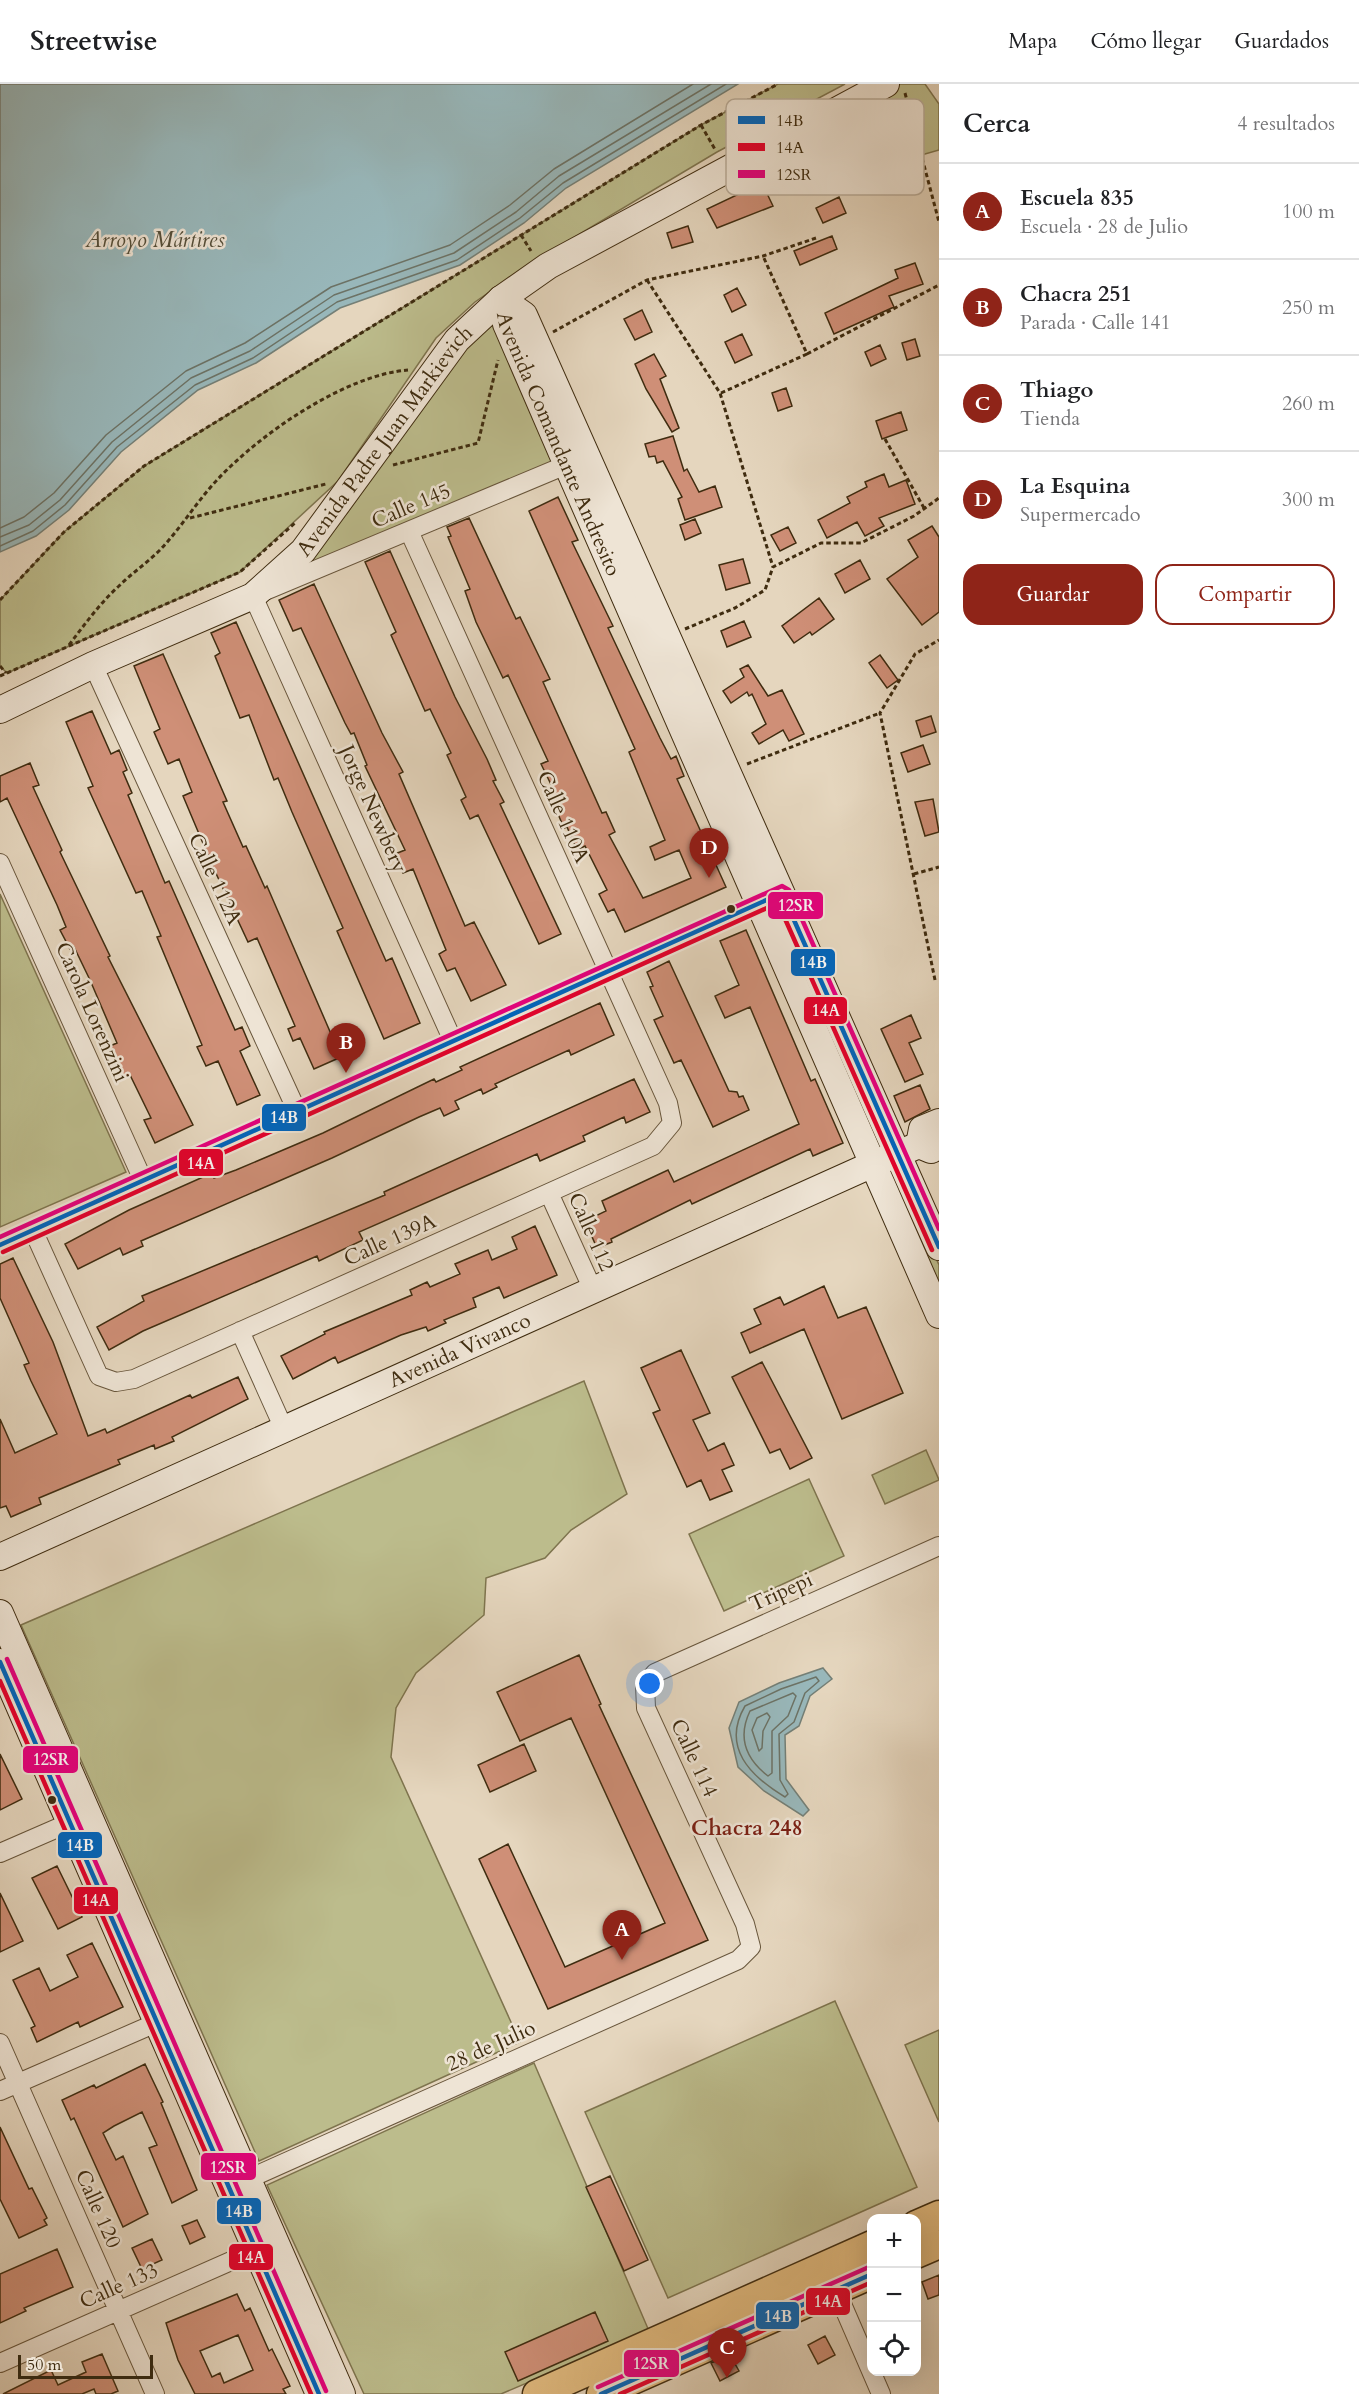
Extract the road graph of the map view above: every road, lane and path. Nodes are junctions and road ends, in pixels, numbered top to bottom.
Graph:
1 (778, 84) edge
2 (886, 84) edge
3 (903, 84) edge
4 (750, 99) edge
5 (858, 99) edge
6 (907, 99) edge
7 (726, 112) edge
8 (701, 125) junction
9 (717, 153) dead end
10 (924, 164) edge
11 (726, 170) edge
12 (939, 222) edge
13 (521, 235) junction
14 (816, 238) dead end
15 (764, 256) junction
16 (536, 260) dead end
17 (647, 280) junction
18 (939, 285) edge
19 (501, 299) junction
20 (536, 342) junction
21 (807, 354) junction
22 (413, 370) dead end
23 (720, 393) junction
24 (885, 439) dead end
25 (577, 461) junction
26 (939, 498) edge
27 (924, 508) junction
28 (410, 531) junction
29 (773, 567) junction
30 (253, 596) junction
31 (0, 600) edge
32 (667, 636) junction
33 (939, 640) edge
34 (68, 646) dead end
35 (93, 665) junction
36 (0, 666) edge
37 (0, 676) edge
38 (0, 710) edge
39 (880, 713) junction
40 (729, 772) junction
41 (0, 863) edge
42 (939, 867) edge
43 (914, 874) junction
44 (782, 893) junction
45 (759, 904) junction
46 (608, 972) junction
47 (935, 980) dead end
48 (453, 1041) junction
49 (297, 1112) junction
50 (939, 1122) edge
51 (672, 1123) joint
52 (918, 1148) edge
53 (873, 1164) junction
54 (143, 1180) junction
55 (549, 1193) junction
56 (33, 1230) junction
57 (0, 1245) edge
58 (939, 1247) edge
59 (592, 1290) junction
60 (939, 1315) edge
61 (240, 1331) junction
62 (284, 1429) junction
63 (939, 1546) edge
64 (0, 1557) edge
65 (0, 1612) edge
66 (0, 1662) edge
67 (645, 1685) joint
68 (69, 1823) junction
69 (0, 1853) edge
70 (751, 1947) joint
71 (156, 2023) junction
72 (0, 2043) edge
73 (18, 2084) junction
74 (0, 2091) edge
75 (246, 2180) junction
76 (939, 2215) edge
77 (921, 2223) edge
78 (939, 2244) edge
79 (867, 2247) edge
80 (256, 2250) junction
81 (921, 2252) edge
82 (867, 2276) edge
83 (836, 2290) junction
84 (118, 2311) junction
85 (0, 2363) edge
86 (608, 2393) edge
87 (155, 2394) edge
88 (319, 2394) edge
89 (342, 2394) edge
90 (537, 2394) edge
91 (881, 2394) edge

1 - 4 path
2 - 5 main road, Avenida Padre Juan Markievich
3 - 6 path
7 - 8 path
8 - 9 path
8 - 13 path
10 - 12 path
11 - 19 main road, Avenida Padre Juan Markievich
13 - 16 path
13 - 31 path
14 - 15 path
15 - 17 path
15 - 21 path
17 - 20 path
17 - 23 path
18 - 21 path
19 - 20 main road, Avenida Comandante Andresito
19 - 25 main road, Avenida Comandante Andresito
19 - 30 main road, Avenida Padre Juan Markievich
20 - 25 main road, Avenida Comandante Andresito
21 - 23 path
22 - 34 path
23 - 29 path
24 - 27 path
25 - 28 street, Calle 145
25 - 32 main road, Avenida Comandante Andresito
25 - 45 main road, Avenida Comandante Andresito
26 - 27 path
27 - 29 path
28 - 30 street, Calle 145
28 - 46 street, Calle 110A
29 - 32 path
30 - 35 main road, Avenida Padre Juan Markievich
30 - 48 street, Jorge Newbery
32 - 40 main road, Avenida Comandante Andresito
33 - 39 path
35 - 38 main road, Avenida Padre Juan Markievich
35 - 49 street, Calle 112A
36 - 37 path
39 - 40 path
39 - 43 path
40 - 44 main road, Avenida Comandante Andresito
41 - 54 street, Carola Lorenzini
42 - 43 path
43 - 47 path
44 - 45 street
44 - 52 main road, Avenida Comandante Andresito
45 - 46 street
45 - 53 main road, Avenida Comandante Andresito
46 - 48 street
46 - 51 street, Calle 110A
48 - 49 street
49 - 54 street
50 - 52 main road
51 - 55 street, Calle 139A
52 - 53 main road, Avenida Vivanco
52 - 58 main road, Avenida Comandante Andresito
53 - 59 main road, Avenida Vivanco
53 - 60 main road, Avenida Comandante Andresito
54 - 56 street
55 - 59 street, Calle 112
55 - 61 street, Calle 139A
56 - 57 street
56 - 61 street, Calle 139A
59 - 62 main road, Avenida Vivanco
61 - 62 street
62 - 64 main road, Avenida Vivanco
63 - 67 street, Tripepi
65 - 75 main road
66 - 68 main road
67 - 70 street, Calle 114
68 - 69 street
68 - 71 main road
70 - 75 street, 28 de Julio
71 - 73 street
71 - 80 main road
72 - 73 street, Calle 120
73 - 74 street
73 - 84 street, Calle 120
75 - 89 main road
76 - 77 main road
78 - 81 main road
79 - 90 main road
80 - 84 street, Calle 133
80 - 88 main road
82 - 83 main road
83 - 86 main road
83 - 91 street
84 - 85 street, Calle 133
84 - 87 street, Calle 120

